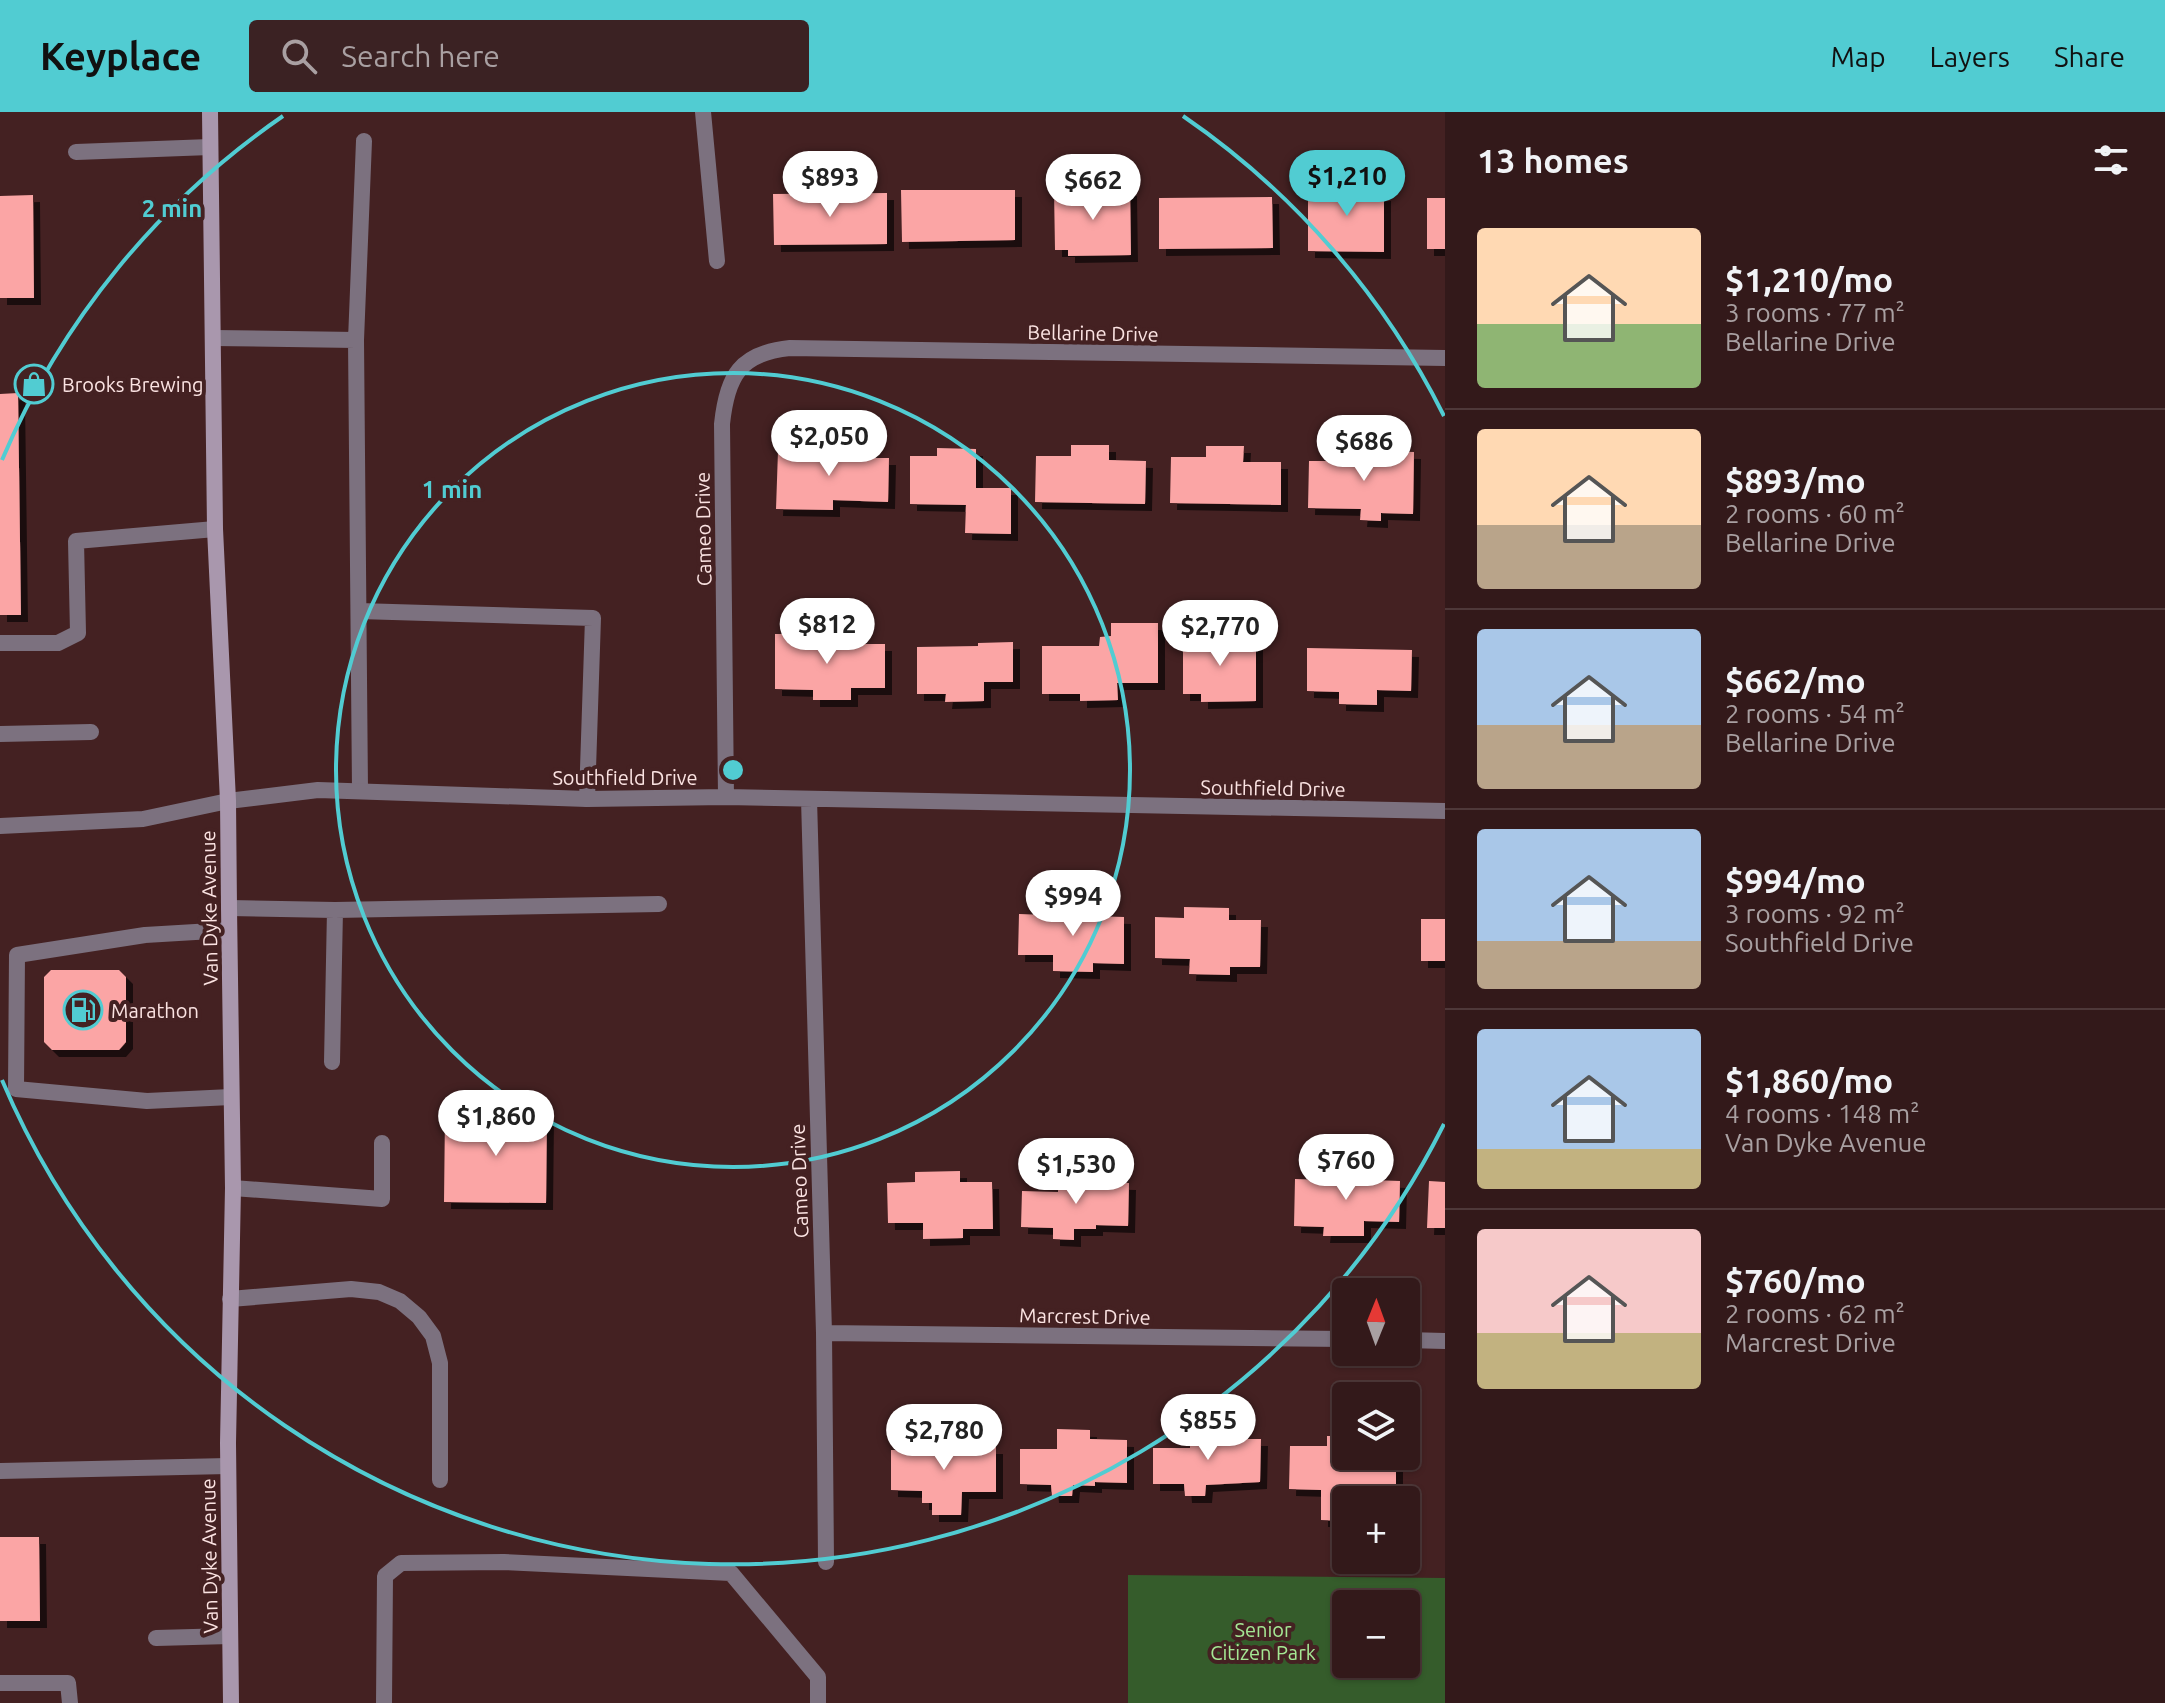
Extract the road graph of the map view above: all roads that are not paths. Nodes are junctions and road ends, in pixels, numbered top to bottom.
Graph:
1 (210, 112) edge
2 (703, 112) edge
3 (364, 141) dead end
4 (210, 147) junction
5 (76, 152) dead end
6 (717, 261) dead end
7 (213, 338) junction
8 (356, 340) junction
9 (1445, 358) edge
10 (744, 363) joint
11 (215, 529) junction
12 (359, 611) junction
13 (0, 643) edge
14 (91, 732) dead end
15 (0, 734) edge
16 (360, 791) junction
17 (726, 797) junction
18 (587, 799) junction
19 (809, 799) junction
20 (228, 801) junction
21 (1445, 811) edge
22 (0, 826) edge
23 (659, 904) dead end
24 (229, 908) junction
25 (335, 910) junction
26 (229, 930) junction
27 (332, 1062) dead end
28 (231, 1097) junction
29 (382, 1143) dead end
30 (233, 1188) junction
31 (230, 1299) junction
32 (824, 1333) junction
33 (1332, 1339) edge
34 (1420, 1340) edge
35 (1445, 1341) edge
36 (228, 1466) junction
37 (0, 1471) edge
38 (440, 1480) dead end
39 (826, 1562) dead end
40 (230, 1636) junction
41 (156, 1638) dead end
42 (0, 1683) edge
43 (70, 1703) edge
44 (231, 1703) edge
45 (384, 1703) edge
46 (818, 1703) edge

1 - 4 main road, Van Dyke Avenue
2 - 6 street
3 - 8 street
4 - 5 street
4 - 7 main road, Van Dyke Avenue
7 - 8 street
7 - 11 main road, Van Dyke Avenue
8 - 12 street
9 - 10 street, Bellarine Drive
10 - 17 street, Cameo Drive
11 - 13 street
11 - 20 main road, Van Dyke Avenue
12 - 16 street
12 - 18 street
14 - 15 street
16 - 18 street, Southfield Drive
16 - 20 street, Southfield Drive
17 - 18 street, Southfield Drive
17 - 19 street, Southfield Drive
19 - 21 street, Southfield Drive
19 - 32 street, Cameo Drive
20 - 22 street, Southfield Drive
20 - 24 main road, Van Dyke Avenue
23 - 25 street
24 - 25 street
24 - 26 main road, Van Dyke Avenue
25 - 27 street
26 - 28 main road, Van Dyke Avenue
26 - 28 street
28 - 30 main road, Van Dyke Avenue
29 - 30 street
30 - 31 main road, Van Dyke Avenue
31 - 36 main road, Van Dyke Avenue
31 - 38 street
32 - 33 street, Marcrest Drive
32 - 39 street, Cameo Drive
34 - 35 street
36 - 37 street
36 - 40 main road, Van Dyke Avenue
40 - 41 street
40 - 44 main road, Van Dyke Avenue
42 - 43 street
45 - 46 street

